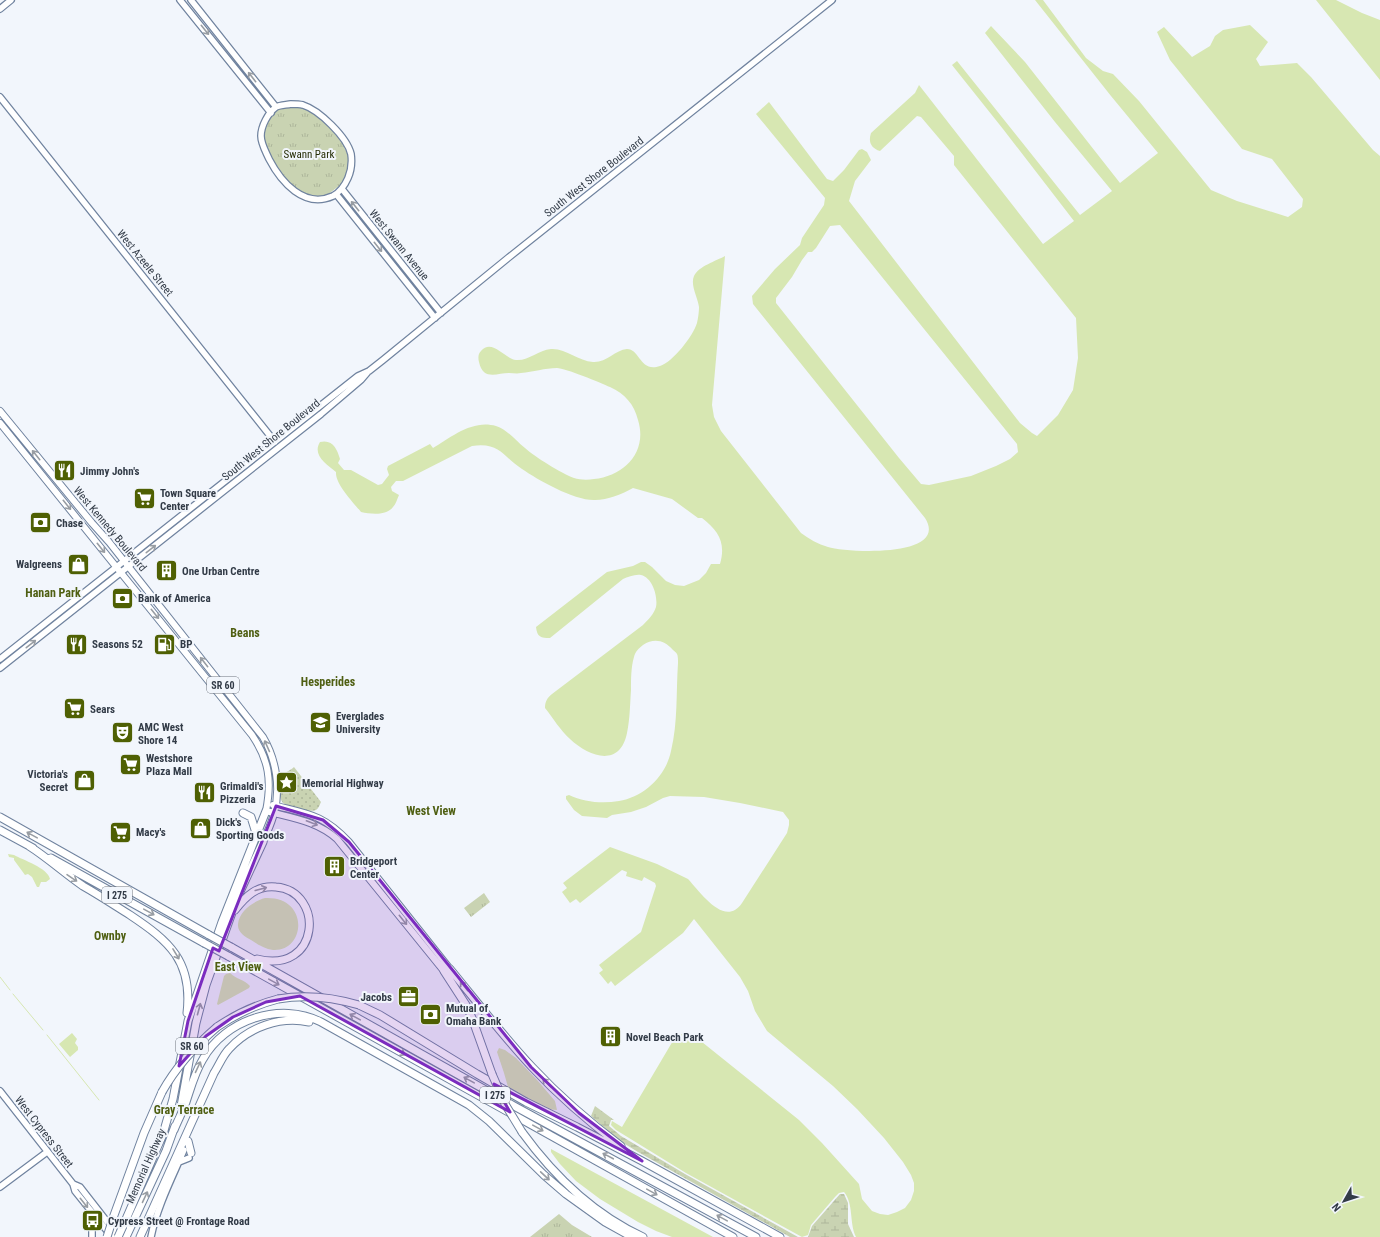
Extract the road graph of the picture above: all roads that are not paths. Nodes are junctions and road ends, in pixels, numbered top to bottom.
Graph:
1 (11, 0) edge
2 (180, 0) edge
3 (191, 0) edge
4 (832, 0) edge
5 (0, 9) edge
6 (0, 97) edge
7 (276, 107) junction
8 (271, 113) junction
9 (342, 189) junction
10 (336, 194) junction
11 (441, 313) junction
12 (435, 318) junction
13 (368, 371) junction
14 (0, 410) edge
15 (0, 415) edge
16 (0, 423) edge
17 (15, 429) junction
18 (275, 442) junction
19 (126, 564) junction
20 (117, 567) junction
21 (121, 573) junction
22 (0, 660) edge
23 (0, 668) edge
24 (223, 685) junction
25 (216, 690) junction
26 (242, 721) junction
27 (255, 725) junction
28 (264, 758) junction
29 (276, 774) junction
30 (276, 806) junction
31 (266, 808) junction
32 (243, 813) dead end
33 (274, 813) junction
34 (0, 817) edge
35 (0, 830) edge
36 (256, 833) junction
37 (263, 842) joint
38 (29, 846) junction
39 (384, 885) junction
40 (379, 890) junction
41 (233, 913) junction
42 (233, 948) junction
43 (447, 970) junction
44 (325, 1026) junction
45 (186, 1027) junction
46 (250, 1032) junction
47 (0, 1092) edge
48 (174, 1130) junction
49 (47, 1152) junction
50 (188, 1153) junction
51 (642, 1161) junction
52 (179, 1162) junction
53 (0, 1187) edge
54 (100, 1218) junction
55 (127, 1235) edge
56 (92, 1237) edge
57 (107, 1237) edge
58 (112, 1237) edge
59 (118, 1237) edge
60 (140, 1237) edge
61 (151, 1237) edge
62 (632, 1237) edge
63 (643, 1237) edge
64 (733, 1237) edge
65 (756, 1237) edge
66 (780, 1237) edge

1 - 5 street
2 -> 8 street
7 -> 3 street
4 - 11 street, South West Shore Boulevard
6 - 18 street, West Azeele Street
7 - 8 street
7 - 9 street
8 - 10 street
9 - 10 street
11 -> 9 street, West Swann Avenue
10 -> 12 street, West Swann Avenue
11 - 12 street, South West Shore Boulevard
12 - 13 street, South West Shore Boulevard
13 - 18 street, South West Shore Boulevard
19 -> 13 street, South West Shore Boulevard
14 - 17 main road, West Kennedy Boulevard / SR 60
15 - 17 main road
16 -> 20 main road, West Kennedy Boulevard / SR 60
19 -> 17 main road, West Kennedy Boulevard / SR 60
18 - 19 street, South West Shore Boulevard
19 - 20 street
19 - 21 street
24 -> 19 main road, West Kennedy Boulevard / SR 60
20 - 21 main road, West Kennedy Boulevard / SR 60
20 - 22 street
23 -> 21 street
21 -> 25 main road, West Kennedy Boulevard / SR 60
24 - 25 main road
24 - 27 main road, West Kennedy Boulevard / SR 60
25 - 26 main road, West Kennedy Boulevard / SR 60
26 - 27 main road
26 - 28 main road, West Kennedy Boulevard / SR 60
29 -> 27 main road, West Kennedy Boulevard / SR 60
28 - 29 main road
28 - 31 main road, West Kennedy Boulevard / SR 60
29 - 30 main road, West Kennedy Boulevard / SR 60
30 - 31 main road
30 - 33 main road, Memorial Highway / SR 60
30 - 39 main road
31 - 33 main road
31 - 36 highway, Memorial Highway / SR 60
32 - 36 highway
33 - 37 main road, Memorial Highway / SR 60
33 -> 40 main road
42 -> 34 highway, I 275, bridge
35 - 38 highway, I 275
36 - 45 highway, Memorial Highway / SR 60
37 - 41 highway, Memorial Highway / SR 60
38 -> 45 highway
38 -> 64 highway, I 275, bridge
39 - 40 main road
39 - 43 main road
40 -> 43 main road
41 -> 42 highway
48 -> 41 highway, Memorial Highway / SR 60
65 -> 42 highway, I 275
51 -> 43 highway
43 - 63 highway, bridge
44 - 46 highway
48 -> 44 highway
44 -> 62 highway
45 - 59 highway, Memorial Highway / SR 60, bridge
46 - 50 highway
46 - 60 highway
47 - 49 street, West Cypress Street
55 -> 48 highway, Memorial Highway / SR 60
49 - 53 street
49 - 54 street, West Cypress Street
50 - 52 street
50 - 52 street
51 - 57 highway, bridge
51 - 66 highway
52 - 61 street
54 - 56 street
54 - 58 street, West Cypress Street
54 - 59 street, West Cypress Street

